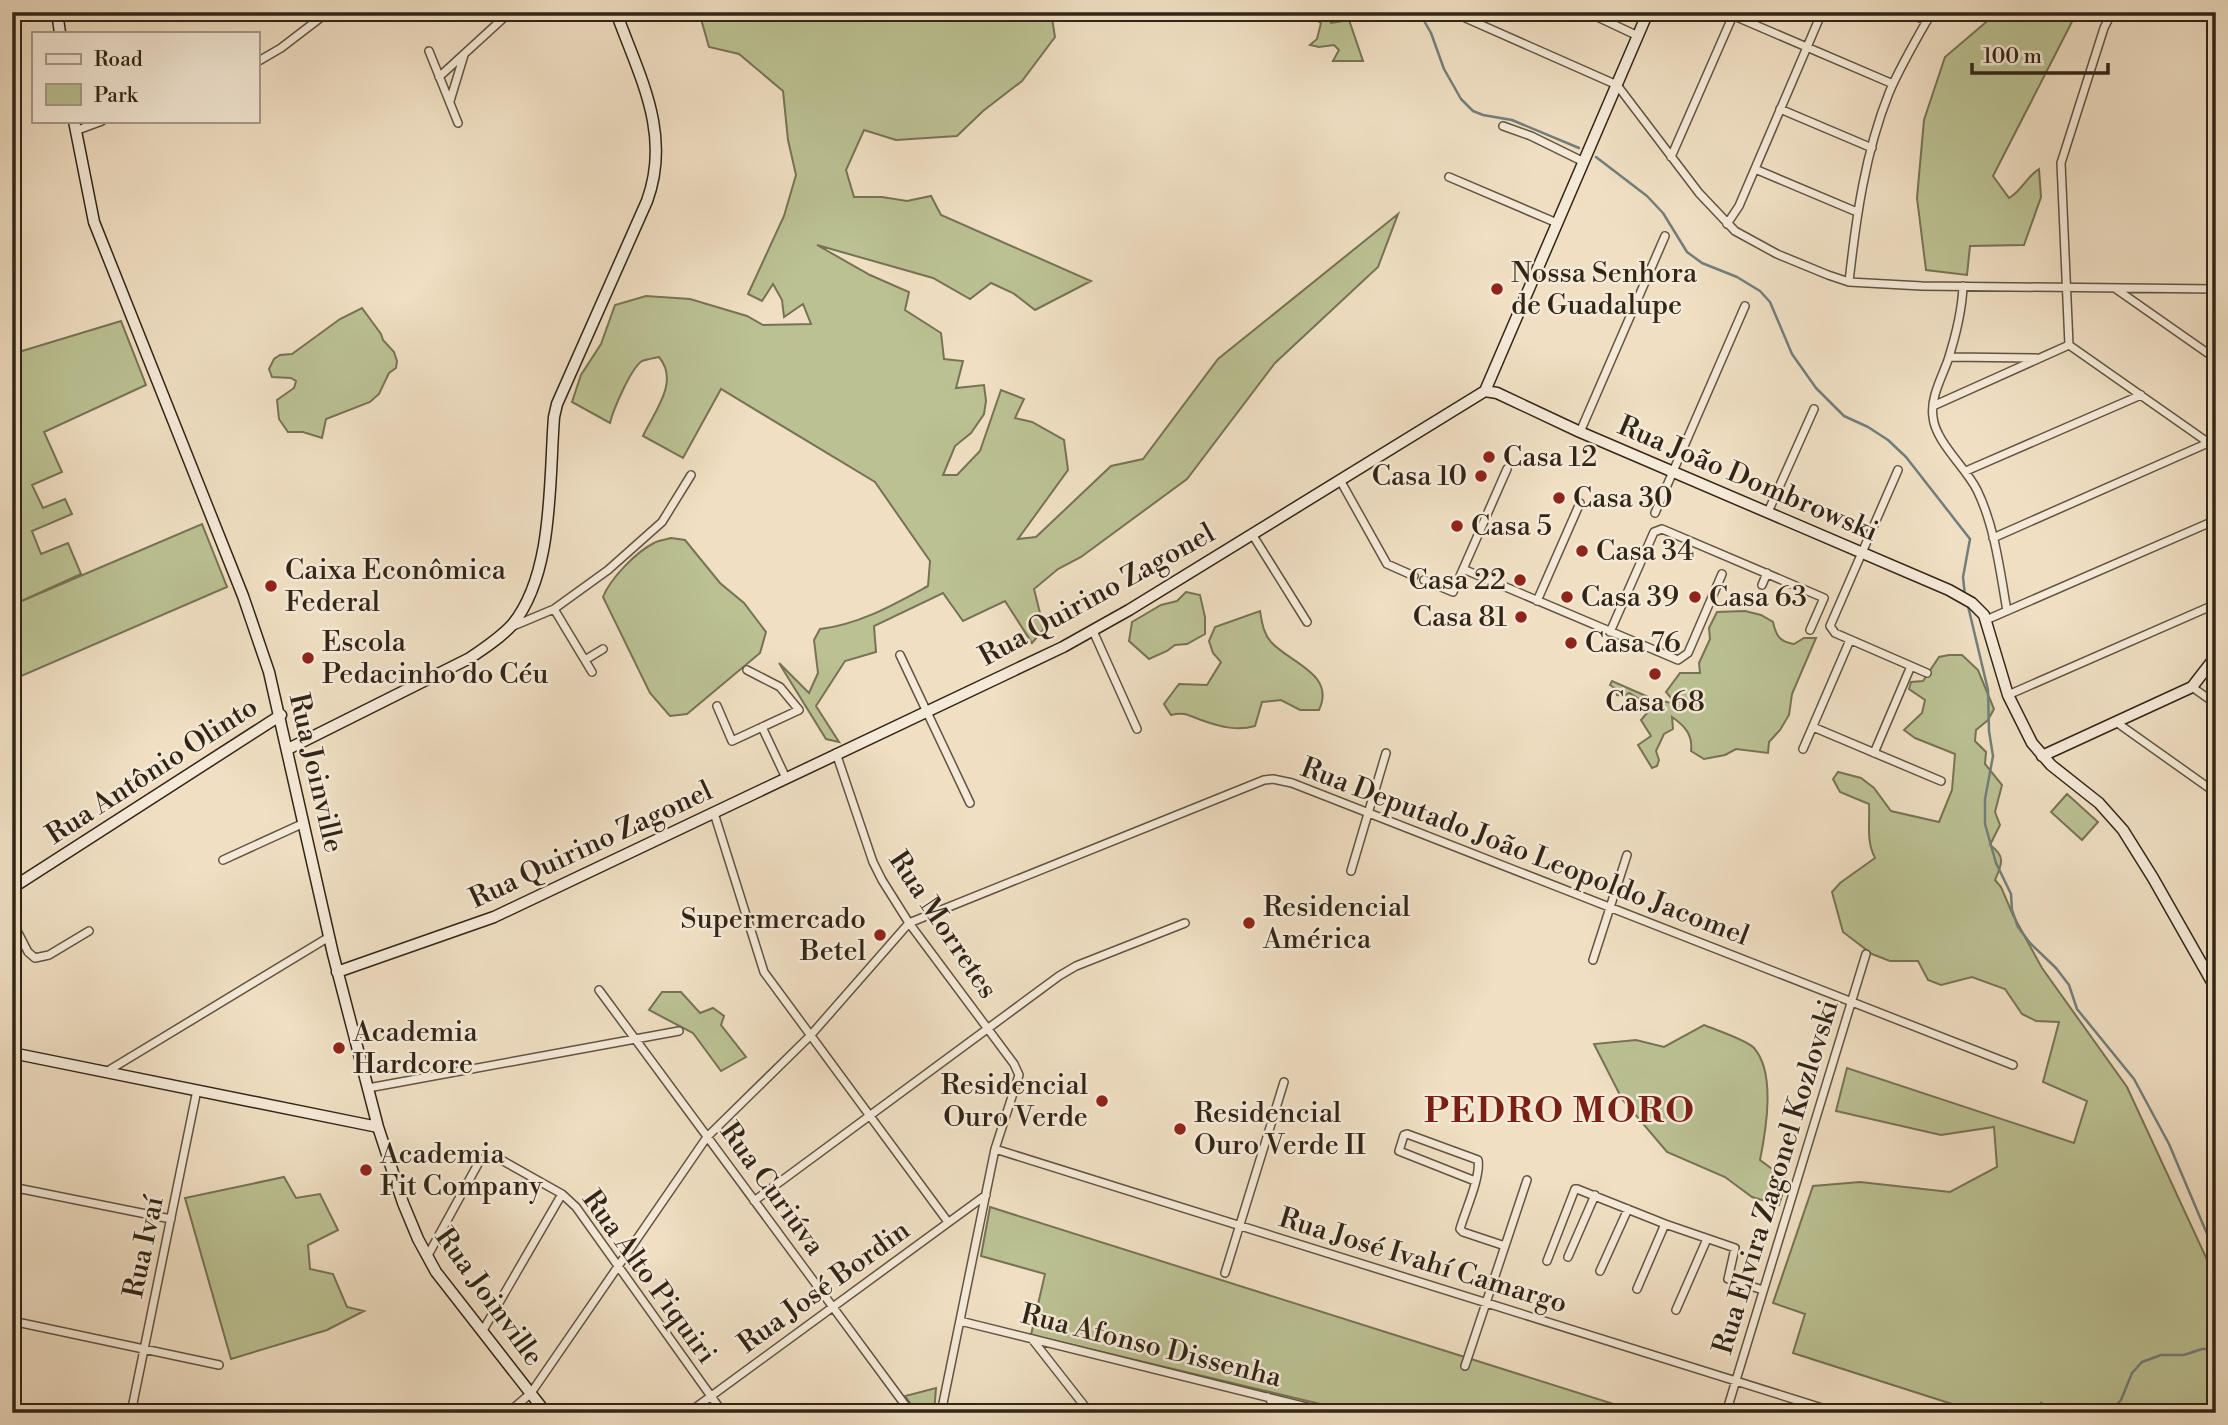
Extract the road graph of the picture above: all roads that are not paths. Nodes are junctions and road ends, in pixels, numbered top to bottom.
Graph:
1 (57, 12) edge
2 (328, 12) edge
3 (510, 12) edge
4 (616, 12) edge
5 (1587, 12) edge
6 (1648, 12) edge
7 (1822, 12) edge
8 (1906, 12) edge
9 (1932, 12) edge
10 (2112, 12) edge
11 (1730, 13) edge
12 (1461, 16) dead end
13 (1927, 21) junction
14 (60, 32) edge
15 (1638, 36) junction
16 (1807, 47) junction
17 (429, 51) dead end
18 (464, 55) junction
19 (259, 61) edge
20 (439, 77) junction
21 (1893, 84) junction
22 (1617, 85) junction
23 (449, 102) junction
24 (1780, 109) junction
25 (96, 122) edge
26 (458, 123) dead end
27 (74, 126) edge
28 (1503, 126) dead end
29 (1872, 148) junction
30 (1671, 157) junction
31 (1584, 162) junction
32 (1755, 169) junction
33 (1449, 177) dead end
34 (1857, 212) junction
35 (1557, 223) junction
36 (1727, 224) junction
37 (1665, 236) dead end
38 (1849, 282) junction
39 (1962, 286) junction
40 (2066, 287) junction
41 (2115, 288) junction
42 (2216, 289) edge
43 (1745, 306) dead end
44 (2069, 345) junction
45 (1948, 357) junction
46 (2041, 358) junction
47 (2216, 359) edge
48 (1485, 391) junction
49 (2141, 396) junction
50 (1933, 406) junction
51 (1814, 409) dead end
52 (1580, 432) junction
53 (2213, 446) edge
54 (1507, 469) dead end
55 (1898, 470) dead end
56 (1673, 471) junction
57 (1966, 471) junction
58 (691, 475) dead end
59 (1340, 480) junction
60 (1580, 503) dead end
61 (1768, 512) junction
62 (1655, 513) dead end
63 (2216, 520) edge
64 (1252, 534) junction
65 (1993, 538) junction
66 (1863, 553) junction
67 (1463, 569) junction
68 (1767, 573) junction
69 (1723, 574) dead end
70 (1414, 576) dead end
71 (1424, 580) dead end
72 (1762, 585) dead end
73 (1537, 601) junction
74 (2216, 604) edge
75 (554, 608) junction
76 (2007, 611) junction
77 (1986, 620) junction
78 (1307, 622) dead end
79 (510, 627) junction
80 (1810, 630) dead end
81 (1093, 631) junction
82 (1610, 632) junction
83 (1850, 640) junction
84 (603, 649) dead end
85 (900, 654) dead end
86 (2216, 656) edge
87 (585, 660) junction
88 (1911, 666) junction
89 (747, 670) dead end
90 (592, 672) dead end
91 (1927, 673) dead end
92 (2192, 687) junction
93 (2008, 695) junction
94 (2216, 704) edge
95 (717, 706) dead end
96 (927, 711) junction
97 (281, 715) junction
98 (2116, 722) junction
99 (762, 727) junction
100 (1813, 727) junction
101 (1137, 729) dead end
102 (288, 749) junction
103 (1803, 749) dead end
104 (836, 753) junction
105 (1386, 753) dead end
106 (1874, 753) junction
107 (2042, 756) junction
108 (786, 778) junction
109 (1941, 781) dead end
110 (2216, 793) edge
111 (970, 803) dead end
112 (1368, 812) junction
113 (714, 813) junction
114 (304, 823) junction
115 (1627, 855) dead end
116 (223, 860) dead end
117 (1351, 871) dead end
118 (12, 888) edge
119 (1610, 907) junction
120 (12, 921) edge
121 (909, 923) junction
122 (1185, 923) dead end
123 (89, 931) dead end
124 (329, 937) junction
125 (1866, 954) dead end
126 (1593, 960) dead end
127 (338, 972) junction
128 (598, 989) dead end
129 (2216, 989) edge
130 (1851, 1002) junction
131 (988, 1028) junction
132 (679, 1031) dead end
133 (810, 1036) junction
134 (635, 1038) junction
135 (12, 1052) edge
136 (2013, 1065) dead end
137 (106, 1072) junction
138 (1284, 1082) dead end
139 (368, 1088) junction
140 (197, 1090) junction
141 (869, 1116) junction
142 (378, 1127) junction
143 (707, 1137) junction
144 (995, 1149) junction
145 (1527, 1180) dead end
146 (1475, 1181) junction
147 (12, 1187) edge
148 (562, 1194) junction
149 (986, 1195) junction
150 (1595, 1195) junction
151 (754, 1201) junction
152 (1628, 1209) junction
153 (171, 1219) junction
154 (948, 1222) junction
155 (1665, 1224) junction
156 (1240, 1225) junction
157 (1707, 1239) junction
158 (1505, 1246) junction
159 (427, 1257) junction
160 (1568, 1257) dead end
161 (1547, 1261) dead end
162 (618, 1266) junction
163 (1600, 1271) dead end
164 (1225, 1273) dead end
165 (1637, 1289) dead end
166 (1763, 1290) junction
167 (1486, 1302) junction
168 (833, 1307) junction
169 (1676, 1310) dead end
170 (12, 1321) edge
171 (960, 1321) junction
172 (482, 1332) junction
173 (1032, 1339) junction
174 (144, 1349) junction
175 (219, 1365) dead end
176 (1465, 1366) dead end
177 (1735, 1381) junction
178 (531, 1393) junction
179 (711, 1396) junction
180 (1268, 1397) junction
181 (131, 1413) edge
182 (508, 1413) edge
183 (546, 1413) edge
184 (688, 1413) edge
185 (723, 1413) edge
186 (911, 1413) edge
187 (942, 1413) edge
188 (1090, 1413) edge
189 (1280, 1413) edge
190 (1331, 1413) edge
191 (1726, 1413) edge
192 (1838, 1413) edge

1 - 14 street
2 - 19 street
3 - 18 street
4 - 79 street
5 - 15 street
6 - 15 street
7 - 16 street
8 - 13 street
9 - 13 street
10 - 40 street
11 - 16 street
11 - 30 street
12 - 22 street
13 - 21 street
15 - 22 street
16 - 21 street
16 - 24 street
17 - 20 street
18 - 20 street
18 - 23 street
20 - 23 street
21 - 29 street
22 - 30 street
22 - 31 street
23 - 26 street
24 - 29 street
24 - 32 street
25 - 27 street
27 - 97 street, Rua Joinville
28 - 31 street
29 - 34 street
30 - 36 street
31 - 35 street
32 - 34 street
32 - 36 street
33 - 35 street
34 - 38 street
35 - 48 street
36 - 38 street
37 - 52 street
38 - 39 street
39 - 40 street
39 - 45 street
40 - 41 street
40 - 44 street
41 - 42 street
41 - 47 street
43 - 56 street
44 - 46 street
44 - 49 street
45 - 46 street
45 - 50 street
46 - 50 street
48 - 52 street, Rua João Dombrowski
48 - 59 street, Rua Quirino Zagonel
49 - 53 street
49 - 57 street
50 - 57 street
51 - 61 street
52 - 56 street, Rua João Dombrowski
53 - 65 street
54 - 67 street
55 - 66 street
56 - 61 street, Rua João Dombrowski
56 - 62 street
57 - 65 street
58 - 75 street
59 - 64 street, Rua Quirino Zagonel
59 - 70 street
60 - 73 street
61 - 66 street, Rua João Dombrowski
63 - 76 street
64 - 78 street
64 - 81 street, Rua Quirino Zagonel
65 - 76 street
66 - 77 street, Rua João Dombrowski
66 - 83 street
67 - 71 street
67 - 73 street
68 - 72 street
68 - 80 street
68 - 82 street
69 - 82 street
73 - 82 street
74 - 93 street
75 - 79 street
75 - 87 street
76 - 77 street
77 - 93 street
79 - 102 street
81 - 96 street, Rua Quirino Zagonel
81 - 101 street
83 - 88 street
83 - 100 street
84 - 87 street
85 - 96 street
86 - 92 street
87 - 90 street
88 - 91 street
88 - 106 street
89 - 99 street
92 - 94 street
92 - 98 street
93 - 107 street
95 - 99 street
96 - 104 street, Rua Quirino Zagonel
96 - 111 street
97 - 102 street, Rua Joinville
97 - 118 street, Rua Antônio Olinto
98 - 107 street
98 - 110 street
99 - 108 street
100 - 103 street
100 - 106 street
102 - 114 street, Rua Joinville
104 - 108 street, Rua Quirino Zagonel
104 - 121 street, Rua Morretes
105 - 112 street
106 - 109 street
107 - 129 street
108 - 113 street, Rua Quirino Zagonel
112 - 117 street
112 - 119 street, Rua Deputado João Leopoldo Jacomel
112 - 121 street, Rua Deputado João Leopoldo Jacomel
113 - 127 street, Rua Quirino Zagonel
113 - 133 street
114 - 116 street
114 - 124 street, Rua Joinville
115 - 119 street
119 - 126 street
119 - 130 street, Rua Deputado João Leopoldo Jacomel
120 - 123 street
121 - 131 street, Rua Morretes
121 - 133 street, Rua Deputado João Leopoldo Jacomel
122 - 131 street
124 - 127 street, Rua Joinville
124 - 137 street
125 - 130 street, Rua Elvira Zagonel Kozlovski
127 - 139 street, Rua Joinville
128 - 134 street, Rua Curiúva
130 - 136 street, Rua Deputado João Leopoldo Jacomel
130 - 166 street, Rua Elvira Zagonel Kozlovski
131 - 141 street
131 - 144 street, Rua Morretes
132 - 134 street
133 - 141 street
133 - 143 street, Rua Deputado João Leopoldo Jacomel
134 - 139 street
134 - 143 street, Rua Curiúva
135 - 137 street
137 - 140 street
138 - 156 street
139 - 142 street, Rua Joinville
140 - 142 street
140 - 153 street, Rua Ivaí
141 - 151 street
141 - 154 street
142 - 159 street, Rua Joinville
143 - 151 street, Rua Curiúva
143 - 162 street, Rua Deputado João Leopoldo Jacomel
144 - 149 street
144 - 156 street, Rua José Ivahí Camargo
145 - 158 street
146 - 146 street
146 - 158 street
147 - 153 street
148 - 159 street, Rua Alto Piquiri
148 - 162 street, Rua Alto Piquiri
148 - 172 street
149 - 154 street, Rua José Bordin
149 - 171 street
150 - 152 street
150 - 160 street
150 - 161 street
151 - 168 street, Rua Curiúva
152 - 155 street
152 - 163 street
153 - 174 street, Rua Ivaí
154 - 168 street, Rua José Bordin
155 - 157 street
155 - 165 street
156 - 164 street
156 - 167 street, Rua José Ivahí Camargo
157 - 166 street
157 - 169 street
158 - 167 street
159 - 172 street, Rua Joinville
162 - 178 street, Rua Deputado João Leopoldo Jacomel
162 - 179 street, Rua Alto Piquiri
166 - 177 street, Rua Elvira Zagonel Kozlovski
167 - 176 street
167 - 177 street, Rua José Ivahí Camargo
168 - 179 street, Rua José Bordin
168 - 186 street, Rua Curiúva
170 - 174 street
171 - 173 street, Rua Afonso Dissenha
171 - 187 street
172 - 178 street, Rua Joinville
173 - 180 street, Rua Afonso Dissenha
173 - 188 street
174 - 175 street
174 - 181 street, Rua Ivaí
177 - 191 street, Rua Elvira Zagonel Kozlovski
177 - 192 street, Rua José Ivahí Camargo
178 - 182 street, Rua Deputado João Leopoldo Jacomel
178 - 183 street, Rua Joinville
179 - 184 street, Rua José Bordin
179 - 185 street, Rua Alto Piquiri
180 - 189 street
180 - 190 street, Rua Afonso Dissenha

